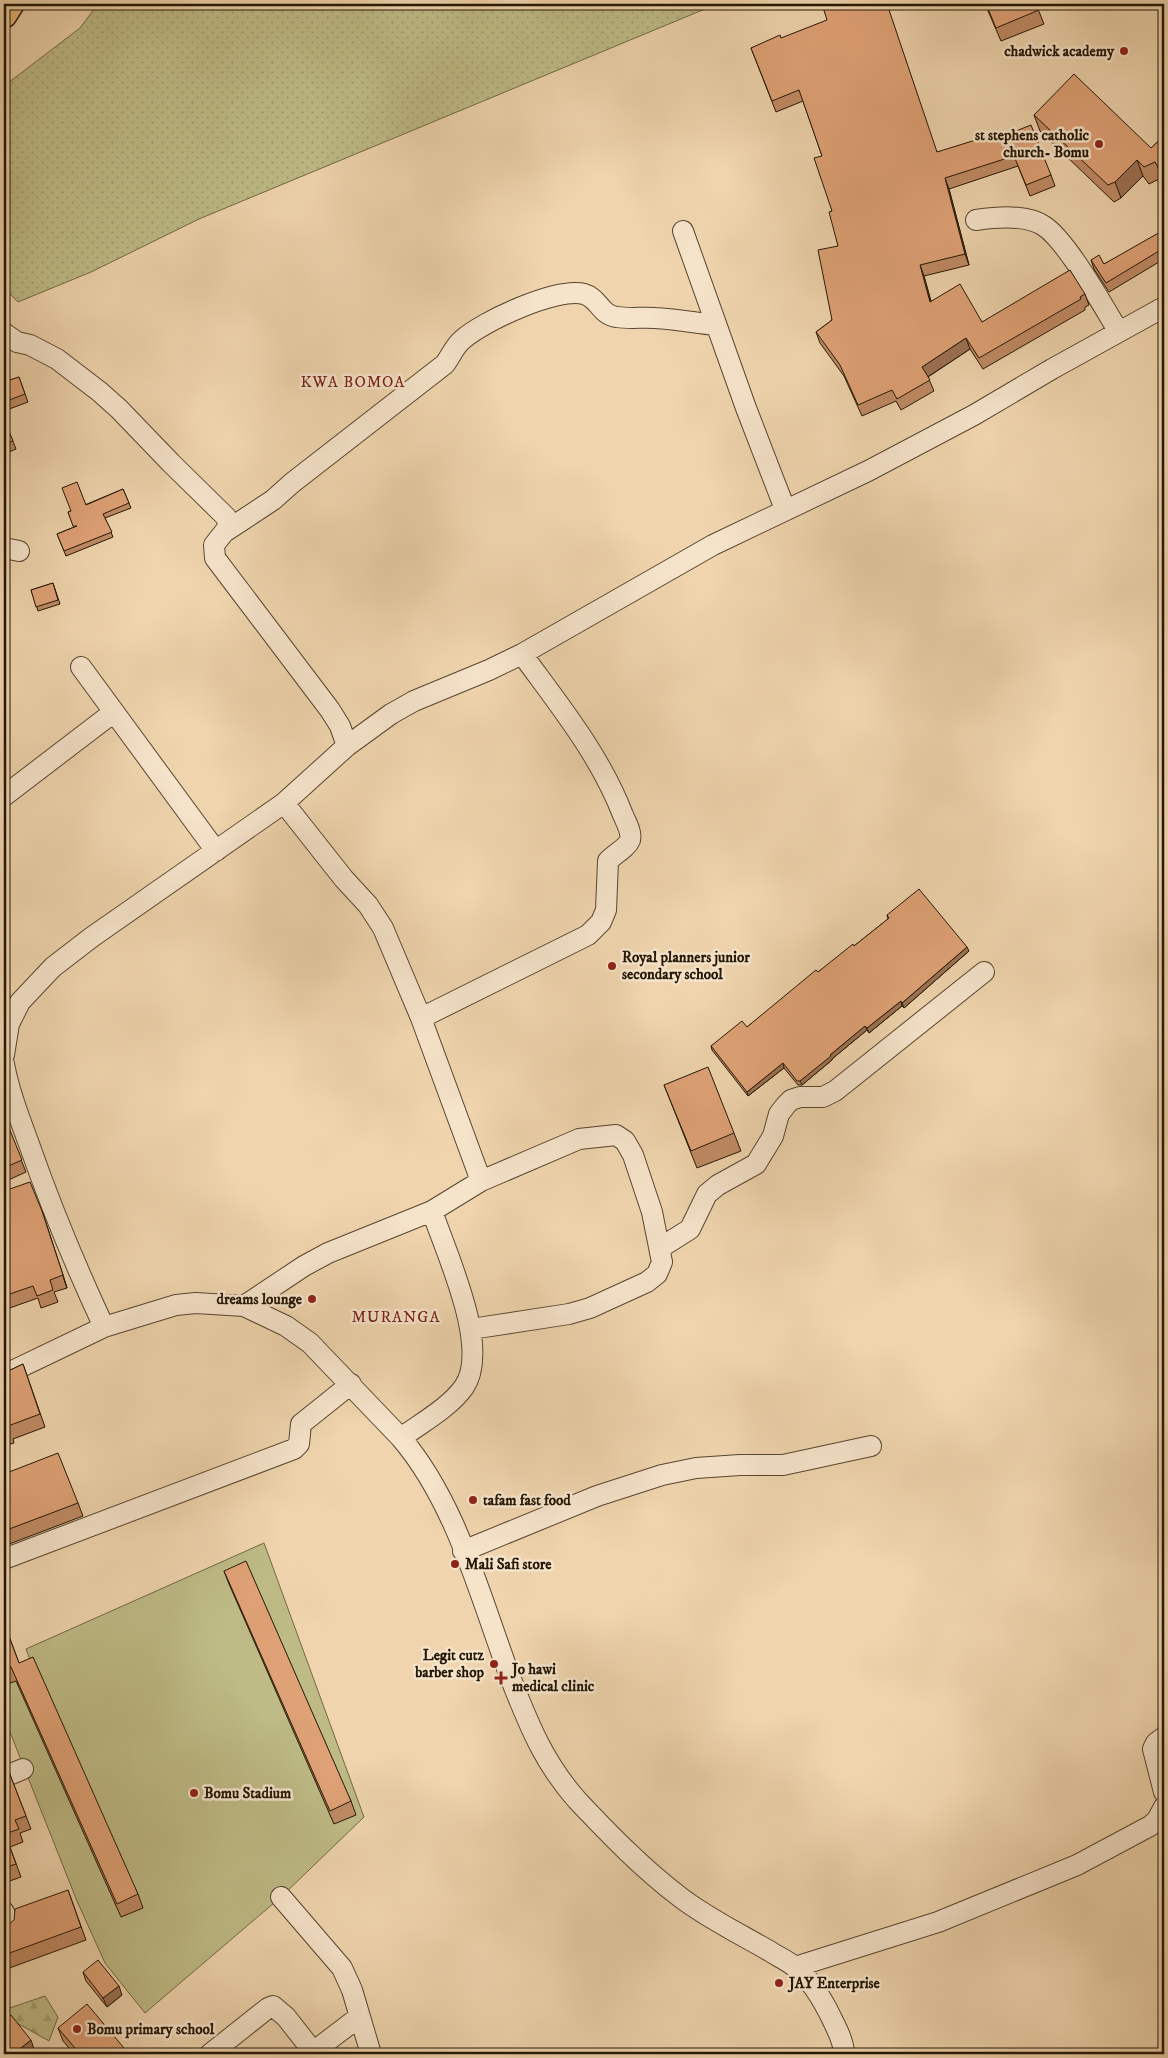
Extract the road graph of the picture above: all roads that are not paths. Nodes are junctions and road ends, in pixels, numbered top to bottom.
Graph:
1 (11, 4) edge
2 (4, 15) edge
3 (976, 220) dead end
4 (683, 232) dead end
5 (1164, 307) edge
6 (716, 325) junction
7 (1119, 332) junction
8 (4, 333) edge
9 (785, 510) junction
10 (226, 531) junction
11 (522, 654) junction
12 (81, 667) dead end
13 (114, 712) junction
14 (347, 746) junction
15 (4, 796) edge
16 (284, 803) junction
17 (216, 851) junction
18 (984, 972) dead end
19 (421, 1018) junction
20 (4, 1046) edge
21 (4, 1064) edge
22 (481, 1181) junction
23 (432, 1211) junction
24 (660, 1248) junction
25 (244, 1306) junction
26 (104, 1327) junction
27 (471, 1329) junction
28 (4, 1375) edge
29 (351, 1384) junction
30 (401, 1438) junction
31 (871, 1446) dead end
32 (463, 1551) junction
33 (4, 1559) edge
34 (1164, 1736) edge
35 (23, 1769) dead end
36 (4, 1777) edge
37 (1164, 1792) edge
38 (1164, 1807) edge
39 (281, 1897) dead end
40 (795, 1967) junction
41 (359, 2017) junction
42 (314, 2053) edge
43 (210, 2054) edge
44 (371, 2054) edge
45 (844, 2054) edge

1 - 2 main road
3 - 7 street
4 - 6 street
5 - 7 street
6 - 9 street
6 - 10 street
7 - 9 street
8 - 10 street
9 - 11 street
10 - 14 street
11 - 14 street
11 - 19 street
12 - 13 street
13 - 15 street
13 - 17 street
14 - 16 street
16 - 17 street
16 - 19 street
17 - 20 street
18 - 24 street
19 - 22 street
21 - 26 street
22 - 23 street
22 - 24 street
23 - 25 street
23 - 27 street
24 - 27 street
25 - 26 street
25 - 29 street
26 - 28 street
27 - 30 street
29 - 30 street
29 - 33 street
30 - 32 street
31 - 32 street
32 - 40 street
34 - 37 street
35 - 36 street
38 - 40 street
39 - 41 street
40 - 45 street
41 - 42 street
41 - 44 street
42 - 43 street

